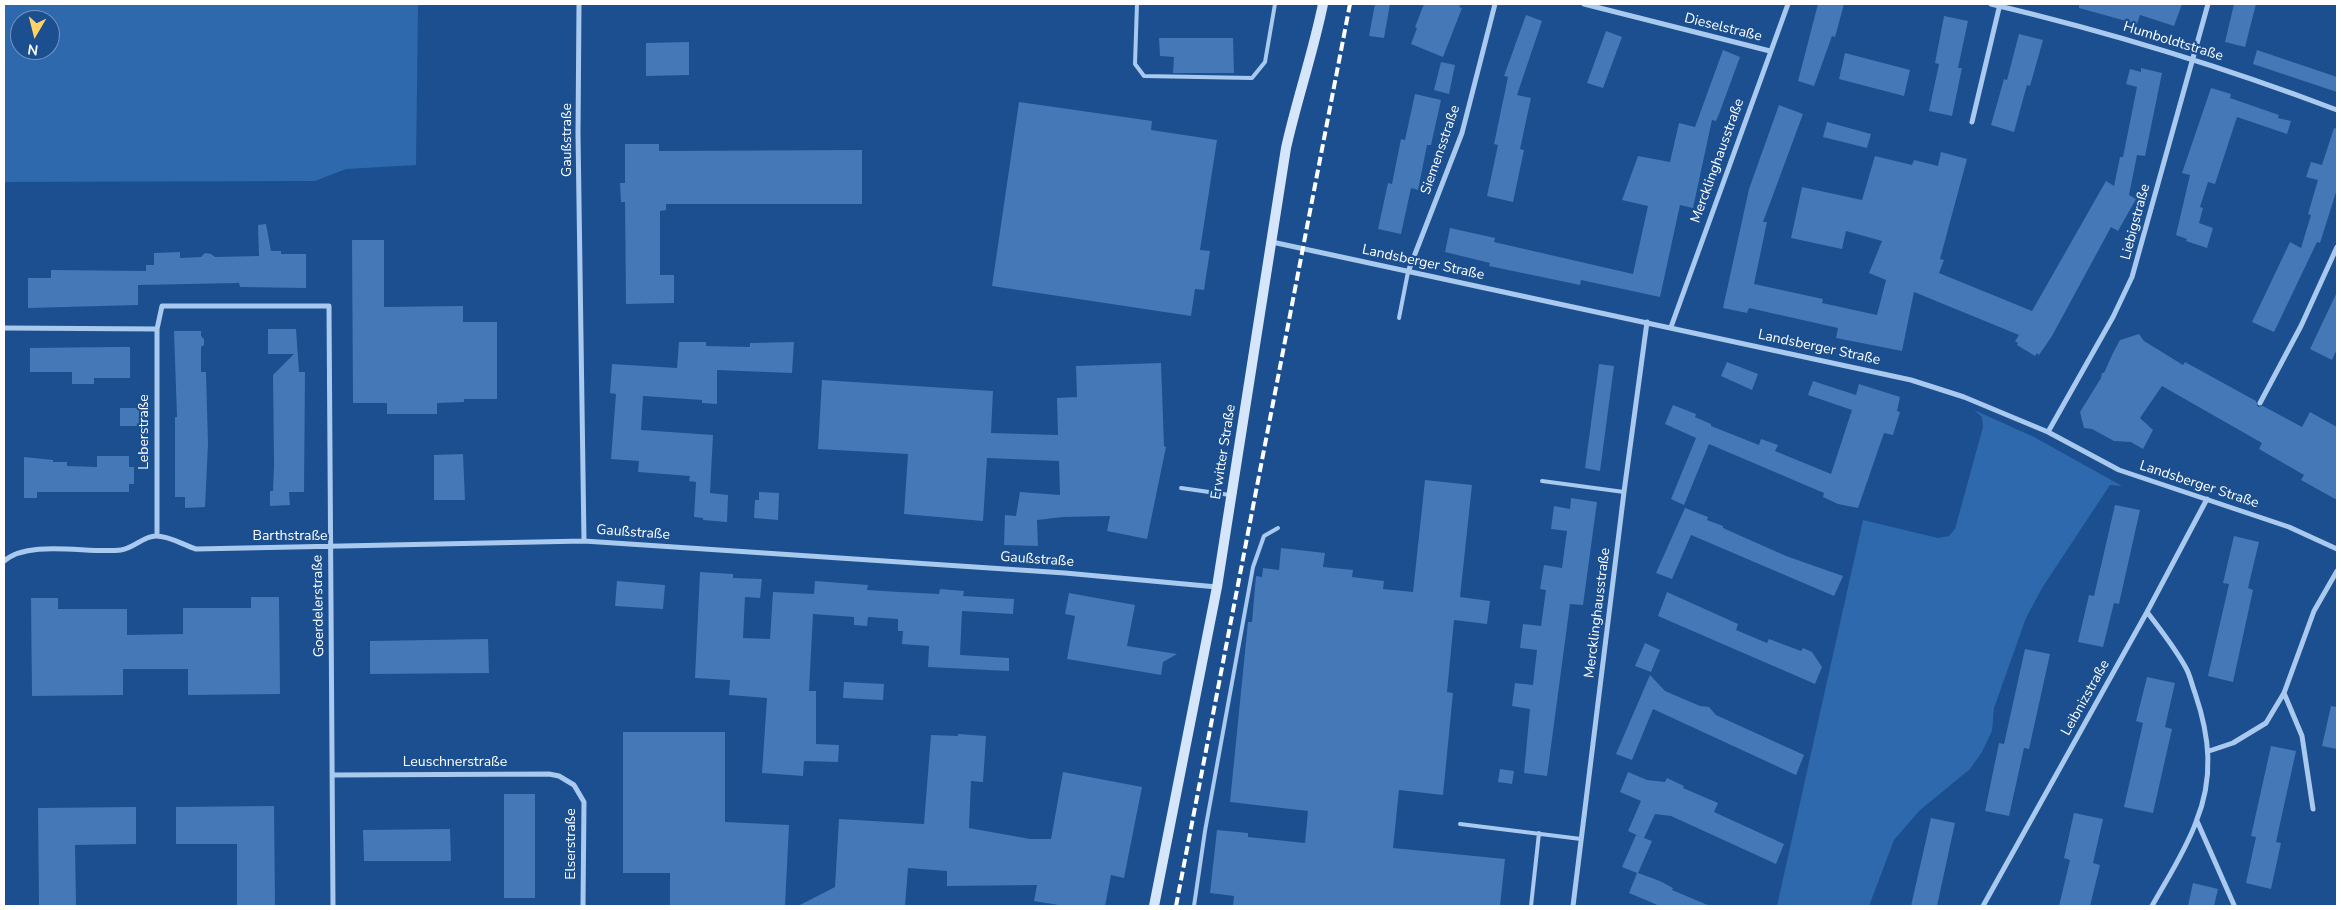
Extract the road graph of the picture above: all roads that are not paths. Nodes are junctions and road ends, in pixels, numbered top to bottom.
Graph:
1 (579, 4) edge
2 (1137, 4) edge
3 (1275, 4) edge
4 (1324, 4) edge
5 (1495, 4) edge
6 (1584, 4) edge
7 (1788, 4) edge
8 (1991, 4) edge
9 (2208, 4) edge
10 (2000, 5) edge
11 (1770, 51) junction
12 (2192, 59) junction
13 (2337, 110) edge
14 (1972, 122) dead end
15 (1272, 242) junction
16 (2337, 247) edge
17 (1408, 272) junction
18 (329, 306) joint
19 (1399, 318) dead end
20 (1647, 322) junction
21 (1671, 327) junction
22 (4, 328) edge
23 (157, 329) junction
24 (2260, 403) dead end
25 (2048, 432) junction
26 (1542, 481) dead end
27 (1181, 488) dead end
28 (1624, 492) junction
29 (1231, 496) junction
30 (2207, 499) junction
31 (1278, 528) dead end
32 (157, 536) junction
33 (584, 542) junction
34 (330, 548) junction
35 (2337, 549) edge
36 (4, 561) edge
37 (2337, 571) edge
38 (1217, 587) junction
39 (2147, 612) junction
40 (2284, 692) junction
41 (2209, 751) junction
42 (333, 775) junction
43 (574, 785) joint
44 (2313, 810) dead end
45 (2197, 821) junction
46 (1460, 824) dead end
47 (1539, 834) junction
48 (1581, 838) junction
49 (333, 906) edge
50 (583, 906) edge
51 (1154, 906) edge
52 (1194, 906) edge
53 (1532, 906) edge
54 (1573, 906) edge
55 (1983, 906) edge
56 (2152, 906) edge
57 (2234, 906) edge

1 - 33 street, Gaußstraße
2 - 3 lane
4 - 15 main road, Erwitter Straße
5 - 17 street, Siemensstraße
6 - 11 street, Dieselstraße
7 - 11 street, Mercklinghausstraße
8 - 10 street, Humboldtstraße
9 - 12 street, Liebigstraße
10 - 12 street, Humboldtstraße
10 - 14 street
11 - 21 street, Mercklinghausstraße
12 - 13 street, Humboldtstraße
12 - 25 street, Liebigstraße
15 - 17 street, Landsberger Straße
15 - 29 main road, Erwitter Straße
16 - 24 street
17 - 19 lane
17 - 20 street, Landsberger Straße
18 - 23 street, Leberstraße
18 - 34 street, Goerdelerstraße
20 - 21 street, Landsberger Straße
20 - 28 street, Mercklinghausstraße
21 - 25 street, Landsberger Straße
22 - 23 street
23 - 32 street, Leberstraße
25 - 30 street, Landsberger Straße
26 - 28 lane
27 - 29 lane
28 - 48 street, Mercklinghausstraße
29 - 38 main road, Erwitter Straße
30 - 35 street, Landsberger Straße
30 - 39 street, Leibnizstraße
31 - 52 lane
32 - 34 street, Barthstraße
32 - 36 street
33 - 34 street, Barthstraße
33 - 38 street, Gaußstraße
34 - 42 street, Goerdelerstraße
37 - 40 street
38 - 51 main road, Erwitter Straße
39 - 41 street
39 - 55 street, Leibnizstraße
40 - 41 street
40 - 44 street
41 - 45 street
42 - 43 street, Leuschnerstraße
42 - 49 street, Goerdelerstraße
43 - 50 street, Elserstraße
45 - 56 street
45 - 57 street
46 - 47 lane
47 - 48 lane
47 - 53 lane
48 - 54 street, Mercklinghausstraße

